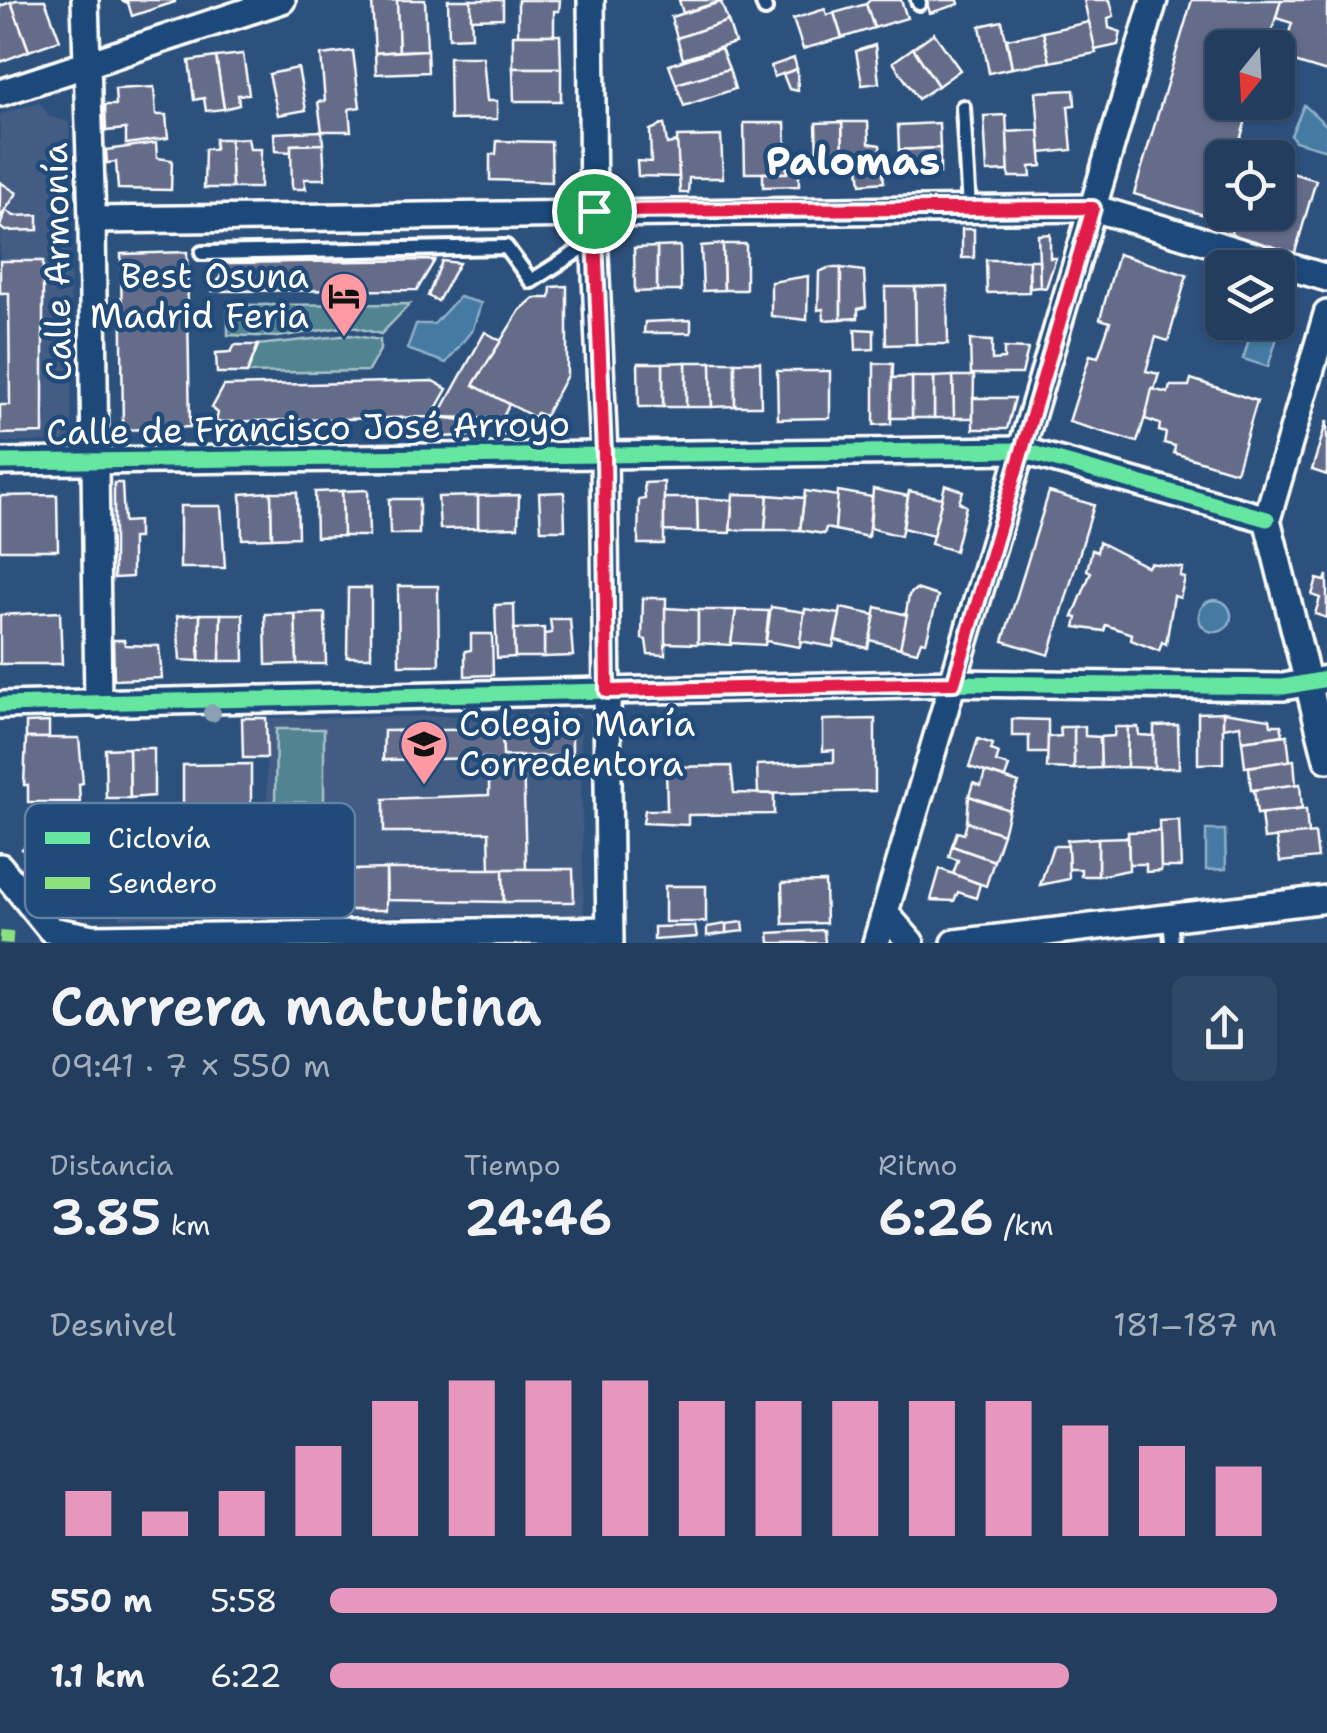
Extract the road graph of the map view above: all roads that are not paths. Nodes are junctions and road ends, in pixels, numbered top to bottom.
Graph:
1 (84, 0) edge
2 (282, 0) edge
3 (591, 0) edge
4 (1154, 0) edge
5 (89, 65) junction
6 (0, 93) edge
7 (964, 106) dead end
8 (1093, 208) junction
9 (969, 209) junction
10 (594, 211) junction
11 (92, 220) junction
12 (594, 241) junction
13 (202, 253) dead end
14 (1327, 278) edge
15 (1327, 314) edge
16 (1021, 450) junction
17 (604, 454) junction
18 (95, 461) junction
19 (0, 462) edge
20 (1267, 519) junction
21 (1319, 682) edge
22 (954, 683) junction
23 (607, 691) junction
24 (98, 704) junction
25 (0, 705) edge
26 (1327, 759) edge
27 (0, 867) edge
28 (25, 899) edge
29 (1327, 899) edge
30 (886, 914) junction
31 (1171, 930) edge
32 (54, 937) edge
33 (610, 937) edge
34 (876, 943) edge
35 (911, 943) edge
36 (954, 943) edge

1 - 5 street, Calle Armonía
2 - 5 street
3 - 10 street
4 - 8 street
5 - 6 street
5 - 11 street, Calle Armonía
7 - 9 lane
8 - 9 street
8 - 14 street
8 - 16 street
9 - 10 street
10 - 11 street
10 - 12 street
11 - 18 street, Calle Armonía
12 - 13 lane
12 - 17 street
15 - 20 street
16 - 17 street, Calle de Francisco José Arroyo
16 - 20 street, Calle de Francisco José Arroyo
16 - 22 street
17 - 18 street, Calle de Francisco José Arroyo
17 - 23 street
18 - 19 street, Calle de Francisco José Arroyo
18 - 24 street, Calle Armonía
20 - 21 street
21 - 22 street
21 - 26 street
22 - 23 street
22 - 30 street
23 - 24 street
23 - 33 street
24 - 25 street
27 - 28 street
29 - 31 street
30 - 34 street
30 - 35 street
31 - 36 street
32 - 33 street

